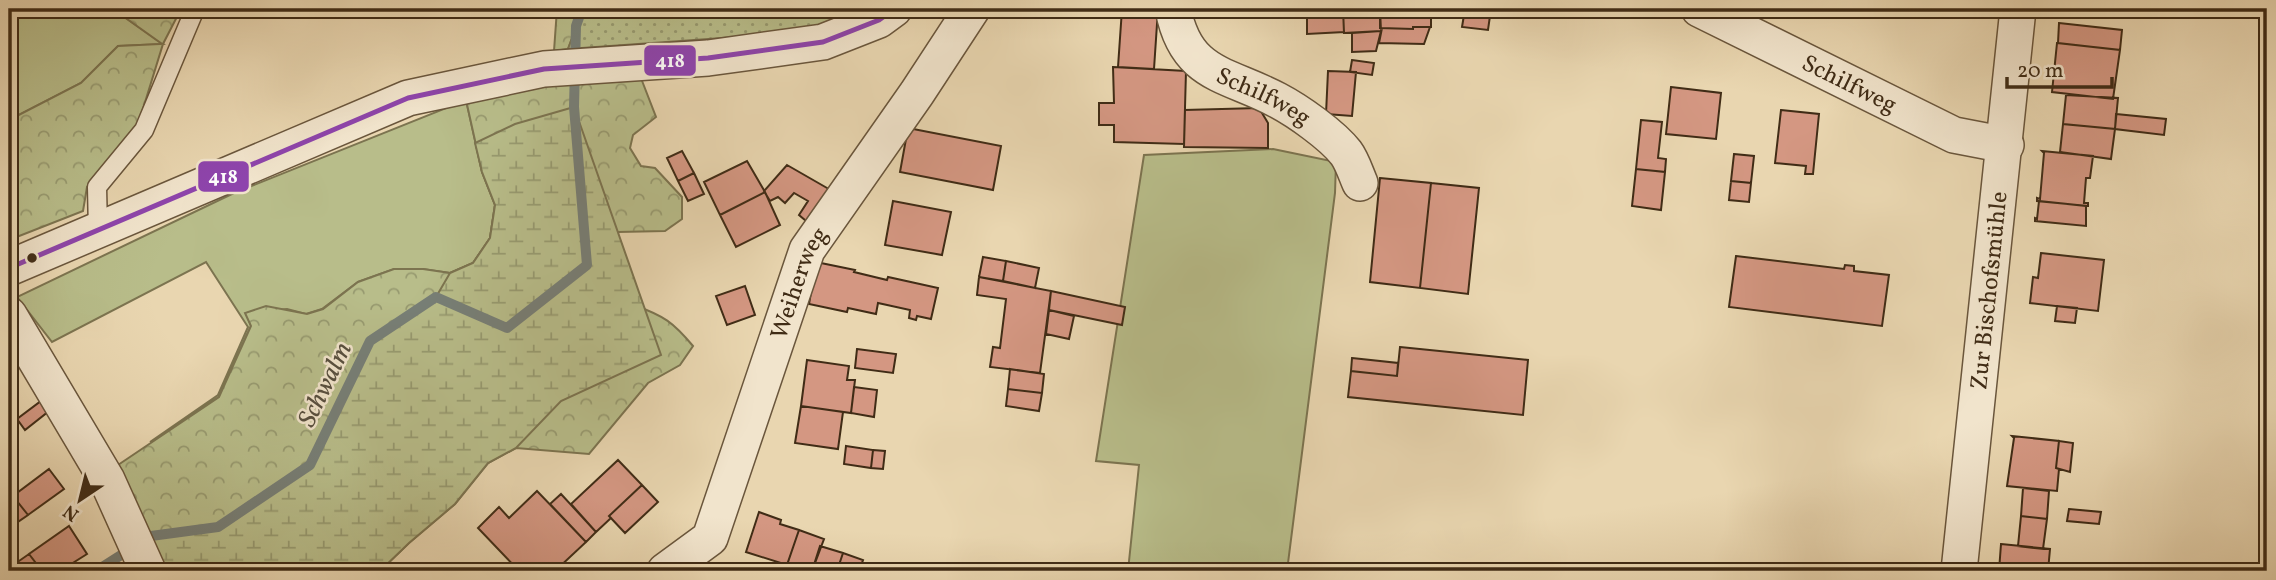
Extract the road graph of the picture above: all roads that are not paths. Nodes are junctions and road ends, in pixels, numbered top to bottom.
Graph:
1 (195, 9) edge
2 (894, 9) edge
3 (972, 9) edge
4 (1173, 9) edge
5 (1699, 9) edge
6 (2018, 9) edge
7 (2006, 145) junction
8 (1360, 183) dead end
9 (98, 230) junction
10 (9, 268) edge
11 (9, 315) edge
12 (140, 553) edge
13 (665, 571) edge
14 (1959, 571) edge

1 - 9 lane
2 - 9 street
3 - 13 street, Weiherweg
4 - 8 street, Schilfweg
5 - 7 street, Schilfweg
6 - 7 street, Zur Bischofsmühle
7 - 14 street, Zur Bischofsmühle
9 - 10 street
11 - 12 street

